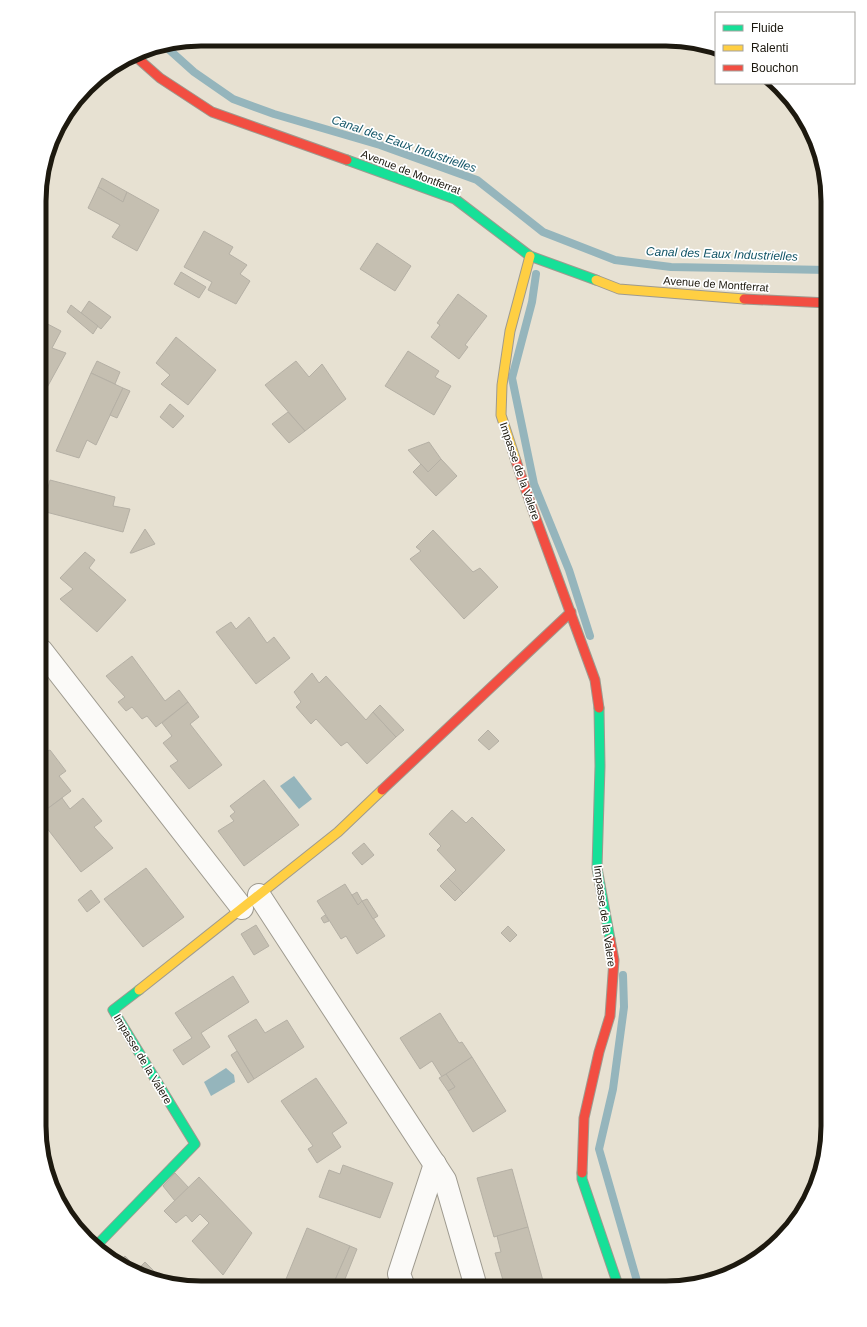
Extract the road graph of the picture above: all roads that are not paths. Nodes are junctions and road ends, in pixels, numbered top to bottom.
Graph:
1 (139, 59) edge
2 (530, 256) junction
3 (821, 303) edge
4 (571, 612) junction
5 (46, 656) edge
6 (259, 895) junction
7 (242, 908) junction
8 (435, 1164) junction
9 (99, 1243) edge
10 (402, 1281) edge
11 (474, 1281) edge
12 (617, 1281) edge

1 - 2 street, Avenue de Montferrat
2 - 3 street, Avenue de Montferrat
2 - 4 street, Impasse de la Valere
4 - 6 street, Impasse de la Valere
4 - 12 street, Impasse de la Valere
5 - 7 street
6 - 7 street, Impasse de la Valere
6 - 8 street
7 - 9 street, Impasse de la Valere
8 - 10 street
8 - 11 street

